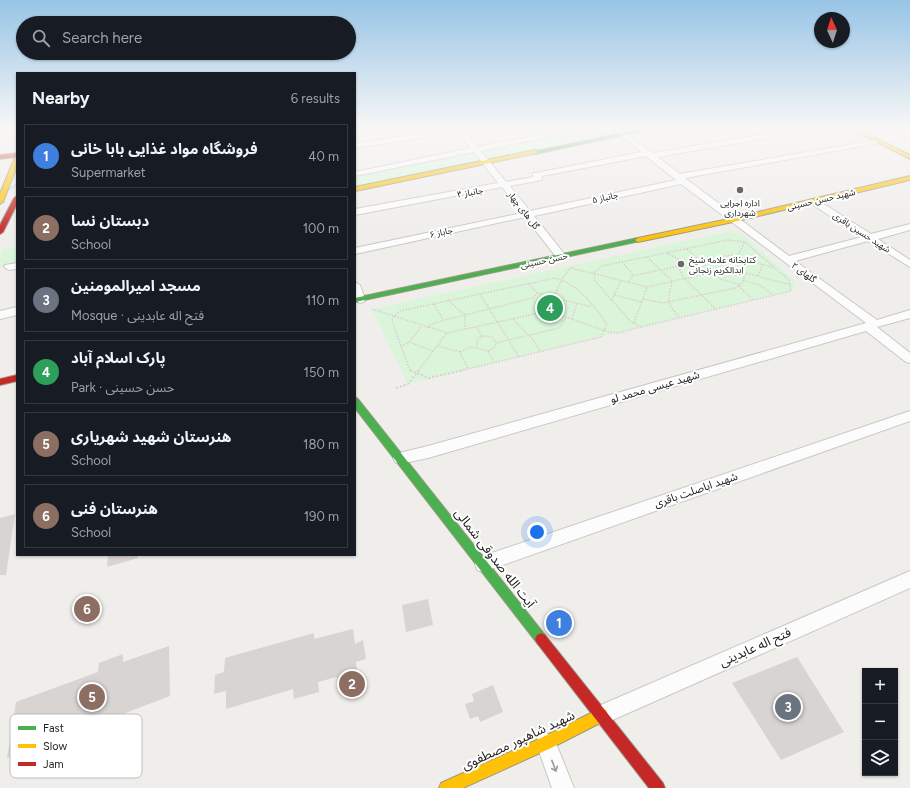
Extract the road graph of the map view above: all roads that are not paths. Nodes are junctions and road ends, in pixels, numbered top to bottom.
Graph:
1 (14, 164) edge
2 (403, 164) edge
3 (477, 164) edge
4 (487, 164) edge
5 (600, 164) edge
6 (661, 164) edge
7 (760, 164) edge
8 (9, 174) edge
9 (356, 174) edge
10 (910, 178) edge
11 (681, 179) junction
12 (505, 186) junction
13 (356, 189) edge
14 (16, 200) edge
15 (813, 201) junction
16 (0, 202) edge
17 (356, 212) edge
18 (527, 214) junction
19 (733, 220) junction
20 (910, 226) edge
21 (0, 232) edge
22 (868, 236) junction
23 (356, 251) edge
24 (561, 256) junction
25 (787, 260) junction
26 (910, 264) edge
27 (357, 299) edge
28 (16, 311) edge
29 (910, 314) edge
30 (0, 315) edge
31 (872, 325) junction
32 (910, 358) edge
33 (16, 378) edge
34 (0, 382) edge
35 (356, 402) edge
36 (910, 416) edge
37 (400, 458) junction
38 (483, 564) junction
39 (910, 579) edge
40 (601, 715) junction
41 (546, 744) junction
42 (446, 788) edge
43 (563, 788) edge
44 (658, 788) edge

1 - 8 street
2 - 9 street
3 - 13 street
4 - 12 street, گل های چهار
5 - 12 street, جانباز ۴
6 - 11 street, گلهای ۲
7 - 11 street, جانباز ۵
8 - 16 street
10 - 15 street, شهید حسن حسینی
11 - 18 street, جانباز ۵
11 - 19 street, گلهای ۲
12 - 17 street, جانباز ۴
12 - 18 street, گل های چهار
14 - 21 street
15 - 19 street, شهید حسن حسینی
15 - 22 street, شهید حسین باقری
18 - 23 street, جاباز ۶
18 - 24 street, گل های چهار
19 - 24 street, حسن حسینی
19 - 25 street, گلهای ۲
20 - 22 street
22 - 25 street
22 - 26 street, شهید حسین باقری
24 - 27 street, حسن حسینی
25 - 31 street, گلهای ۲
28 - 30 street
29 - 31 street, شهید عیسی محمد لو
31 - 32 street, گلهای ۲
31 - 37 street, شهید عیسی محمد لو
33 - 34 street
35 - 37 street, آیت الله صدوقی شمالی
36 - 38 street, شهید اباصلت باقری
37 - 38 street, آیت الله صدوقی شمالی
38 - 40 street, آیت الله صدوقی شمالی
39 - 40 street, فتح اله عابدینی
40 - 41 street, شهید شاهپور مصطفوی
40 - 44 street, آیت الله صدوقی شمالی
41 - 42 street, شهید شاهپور مصطفوی
41 -> 43 street

